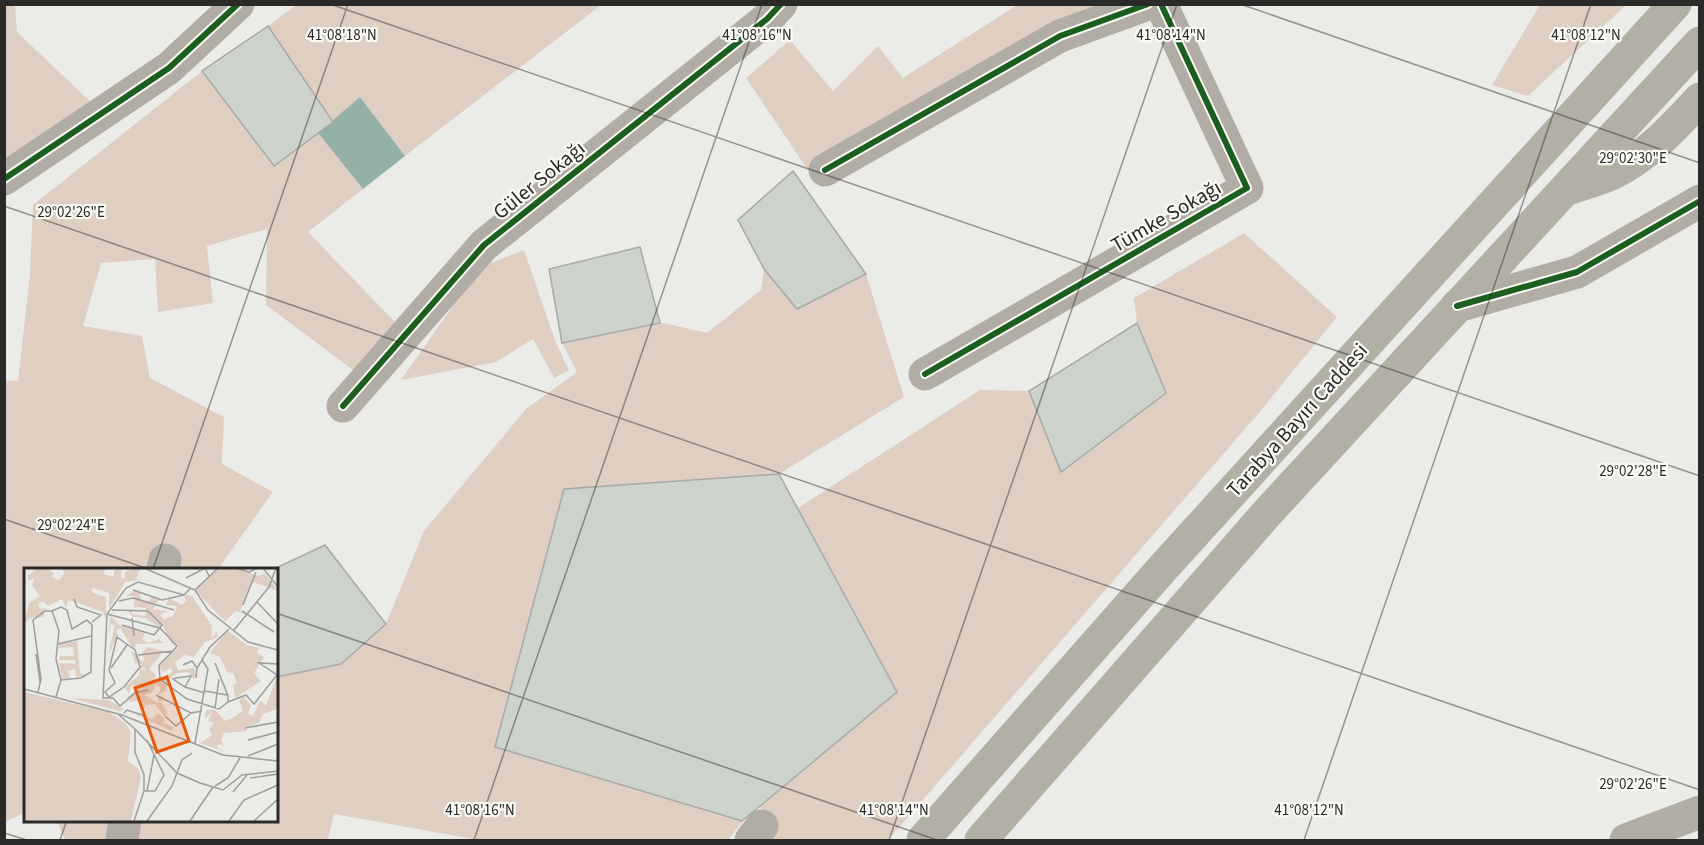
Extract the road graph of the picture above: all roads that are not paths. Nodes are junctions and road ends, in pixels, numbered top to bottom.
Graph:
1 (238, 4) edge
2 (781, 4) edge
3 (1148, 4) edge
4 (1161, 4) edge
5 (1675, 4) edge
6 (1700, 43) edge
7 (1700, 99) edge
8 (825, 170) dead end
9 (4, 179) edge
10 (1563, 191) junction
11 (1700, 201) edge
12 (1457, 306) junction
13 (925, 374) dead end
14 (343, 406) dead end
15 (1700, 812) edge
16 (125, 821) edge
17 (122, 840) edge
18 (923, 840) edge
19 (981, 840) edge
20 (1626, 840) edge

1 - 9 street
2 - 14 street, Güler Sokağı
3 - 8 street
4 - 13 street, Tümke Sokağı
5 - 18 main road, Tarabya Bayırı Caddesi
6 - 10 main road, Tarabya Bayırı Caddesi
7 - 10 main road
10 - 12 main road, Tarabya Bayırı Caddesi
11 - 12 street
12 - 19 main road, Tarabya Bayırı Caddesi
15 - 20 street
16 - 17 street

